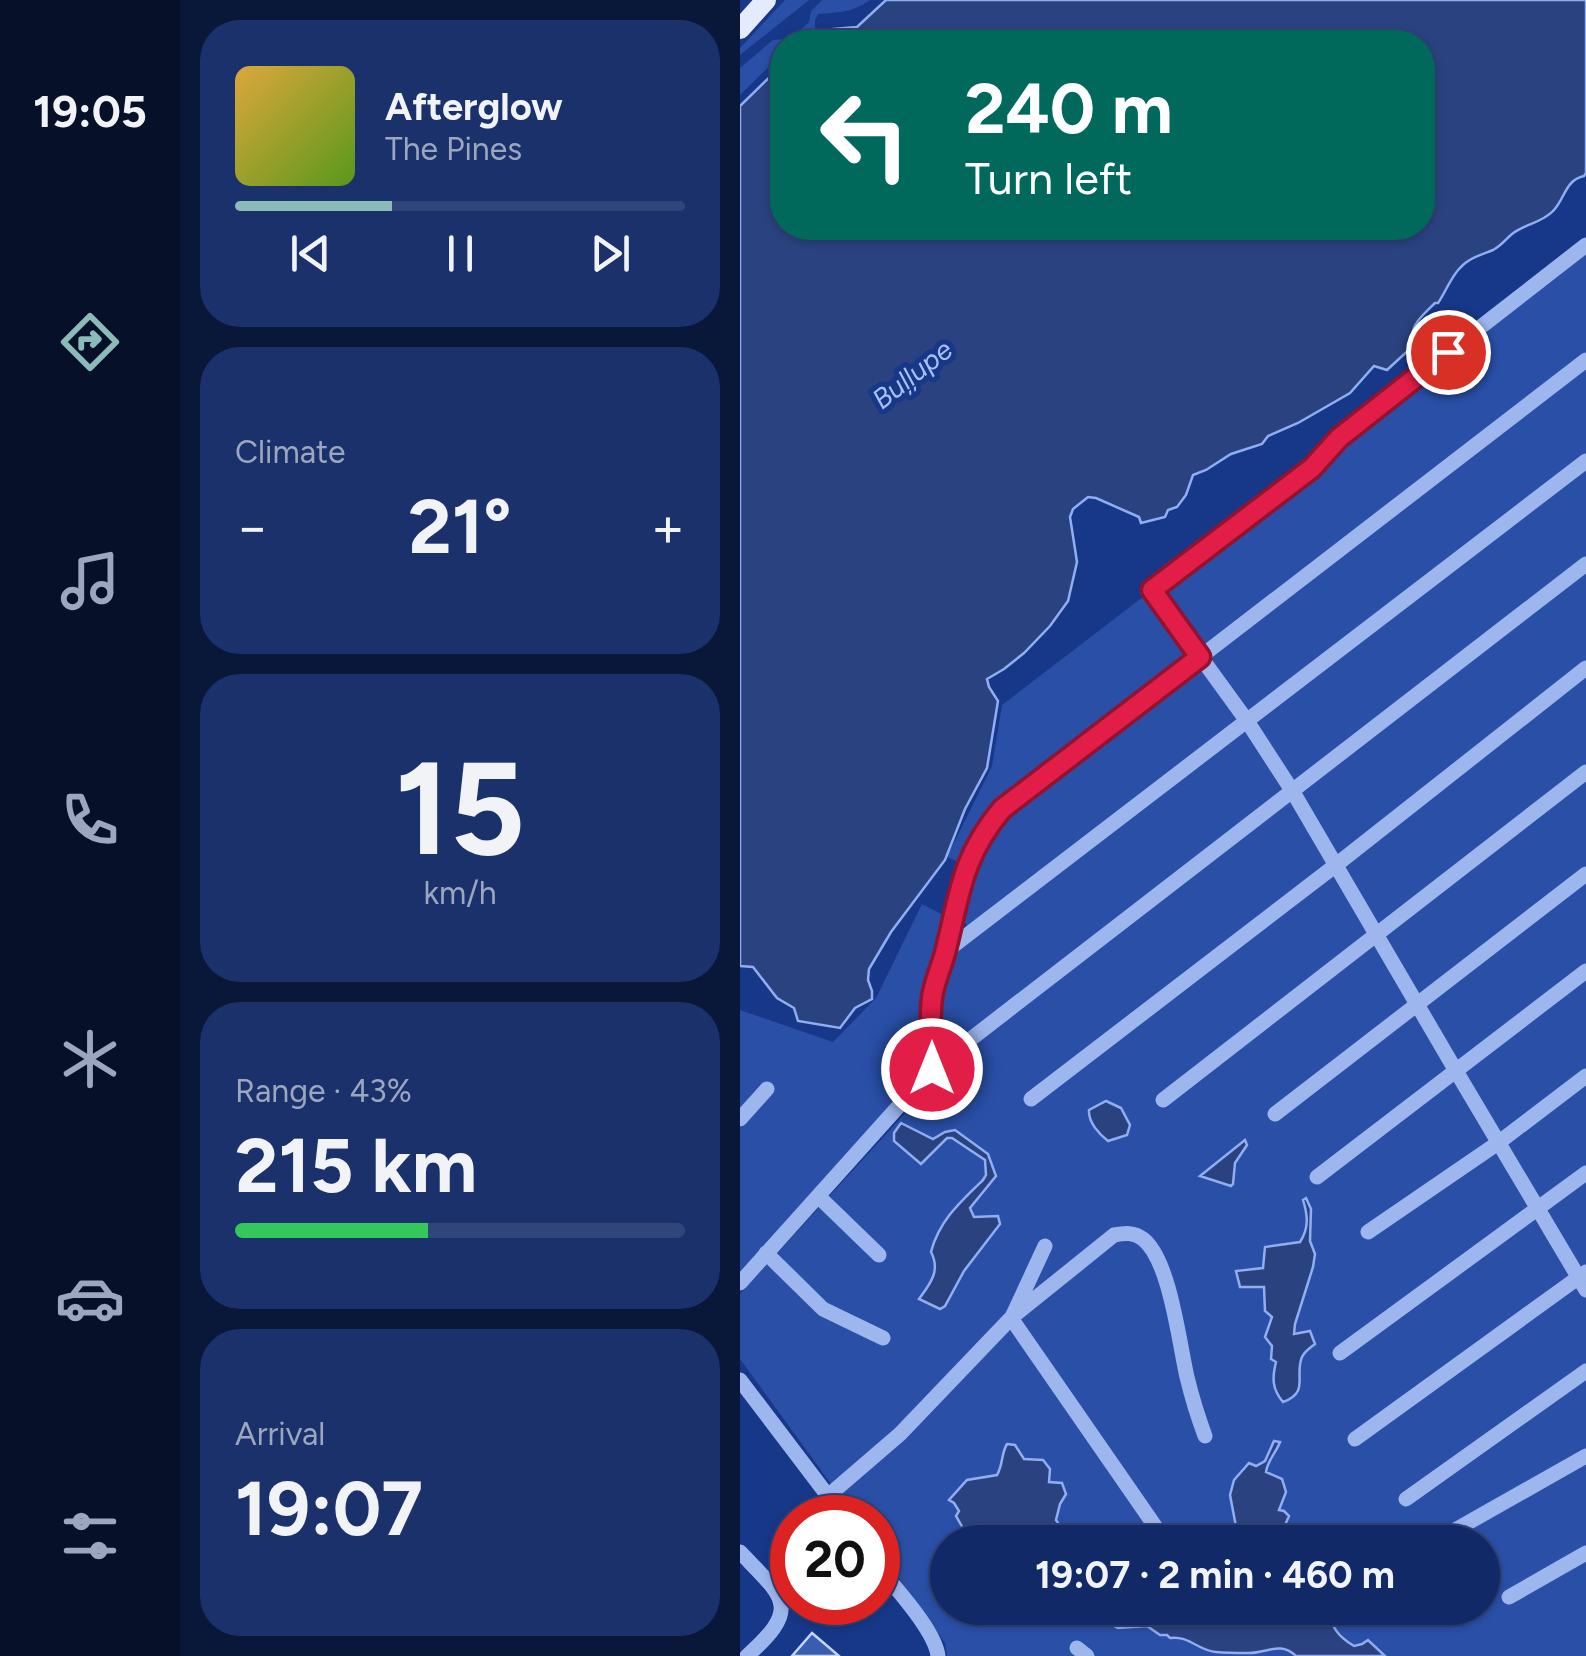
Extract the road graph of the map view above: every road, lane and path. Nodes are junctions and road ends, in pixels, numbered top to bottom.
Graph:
1 (766, 0) edge
2 (740, 28) edge
3 (1586, 245) edge
4 (1586, 360) edge
5 (1586, 461) edge
6 (1586, 564) edge
7 (1200, 657) junction
8 (1586, 668) edge
9 (1246, 721) junction
10 (1586, 772) edge
11 (1294, 792) junction
12 (1336, 865) junction
13 (1586, 874) edge
14 (1376, 935) junction
15 (945, 952) junction
16 (1586, 972) edge
17 (1417, 1005) junction
18 (932, 1069) junction
19 (1456, 1072) junction
20 (1586, 1076) edge
21 (767, 1089) dead end
22 (1031, 1099) dead end
23 (1162, 1100) dead end
24 (1275, 1114) dead end
25 (740, 1120) edge
26 (1498, 1143) junction
27 (1586, 1173) edge
28 (1317, 1177) dead end
29 (818, 1196) junction
30 (1538, 1209) junction
31 (1368, 1232) dead end
32 (1045, 1246) dead end
33 (766, 1253) junction
34 (880, 1255) dead end
35 (1583, 1280) edge
36 (740, 1283) edge
37 (1011, 1318) junction
38 (883, 1338) dead end
39 (1340, 1354) dead end
40 (1586, 1371) edge
41 (740, 1380) edge
42 (1206, 1436) dead end
43 (1355, 1439) dead end
44 (1586, 1456) edge
45 (827, 1495) edge
46 (829, 1495) edge
47 (1406, 1500) dead end
48 (1154, 1525) edge
49 (1464, 1525) edge
50 (740, 1552) edge
51 (1586, 1553) edge
52 (900, 1593) edge
53 (1509, 1598) dead end
54 (747, 1656) edge
55 (938, 1656) edge

1 - 2 main road
3 - 7 lane
4 - 7 lane
5 - 9 lane
6 - 11 lane
7 - 9 lane
7 - 15 lane
8 - 12 lane
9 - 11 lane
9 - 15 lane
10 - 14 lane
11 - 12 lane
11 - 18 lane
12 - 14 lane
12 - 22 lane
13 - 17 lane
14 - 17 lane
14 - 23 lane
15 - 18 lane
16 - 19 lane
17 - 19 lane
17 - 24 lane
18 - 29 lane
19 - 26 lane
19 - 28 lane
20 - 26 lane
21 - 25 lane
26 - 30 lane
26 - 31 lane
27 - 30 lane
29 - 33 lane
29 - 34 lane
30 - 35 lane
30 - 39 lane
32 - 37 lane
33 - 36 lane
33 - 38 lane
35 - 43 lane
37 - 42 lane
37 - 46 lane
37 - 48 lane
40 - 47 lane
41 - 45 lane
44 - 49 lane
50 - 54 lane
51 - 53 lane
52 - 55 lane

